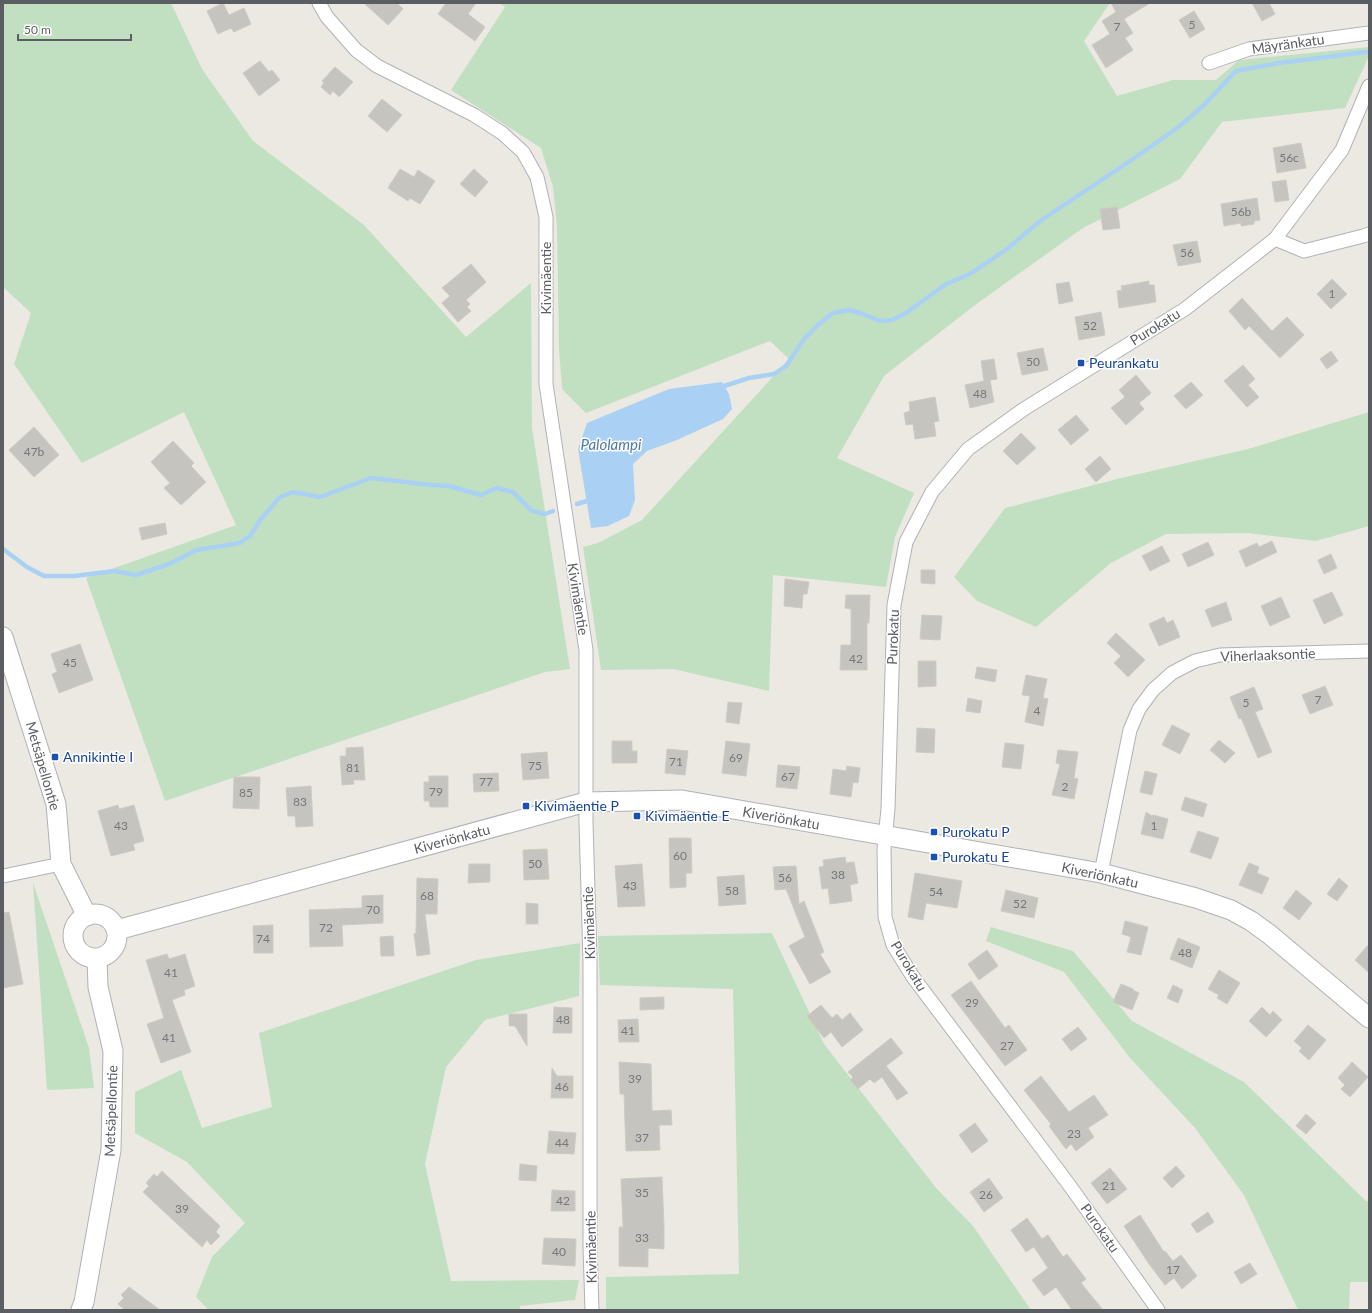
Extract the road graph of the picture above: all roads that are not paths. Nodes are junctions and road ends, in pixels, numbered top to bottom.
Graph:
1 (319, 3) edge
2 (1369, 33) edge
3 (1209, 63) dead end
4 (1369, 86) edge
5 (1369, 234) edge
6 (1275, 238) junction
7 (3, 637) edge
8 (1369, 651) edge
9 (586, 802) junction
10 (886, 836) junction
11 (61, 864) junction
12 (1101, 873) junction
13 (3, 876) edge
14 (87, 916) junction
15 (117, 930) junction
16 (97, 958) junction
17 (1369, 1018) edge
18 (81, 1310) edge
19 (592, 1310) edge
20 (1158, 1310) edge

1 - 9 street, Kivimäentie
2 - 3 street, Mäyränkatu
4 - 6 street, Purokatu
5 - 6 street
6 - 10 street, Purokatu
7 - 11 street, Metsäpellontie
8 - 12 street, Viherlaaksontie
9 - 10 street, Kiveriönkatu
9 - 15 street, Kiveriönkatu
9 - 19 street, Kivimäentie
10 - 12 street, Kiveriönkatu
10 - 20 street, Purokatu
11 - 13 street
11 - 14 street, Metsäpellontie
12 - 17 street, Kiveriönkatu
14 - 15 street
14 - 16 street
15 - 16 street
16 - 18 street, Metsäpellontie

